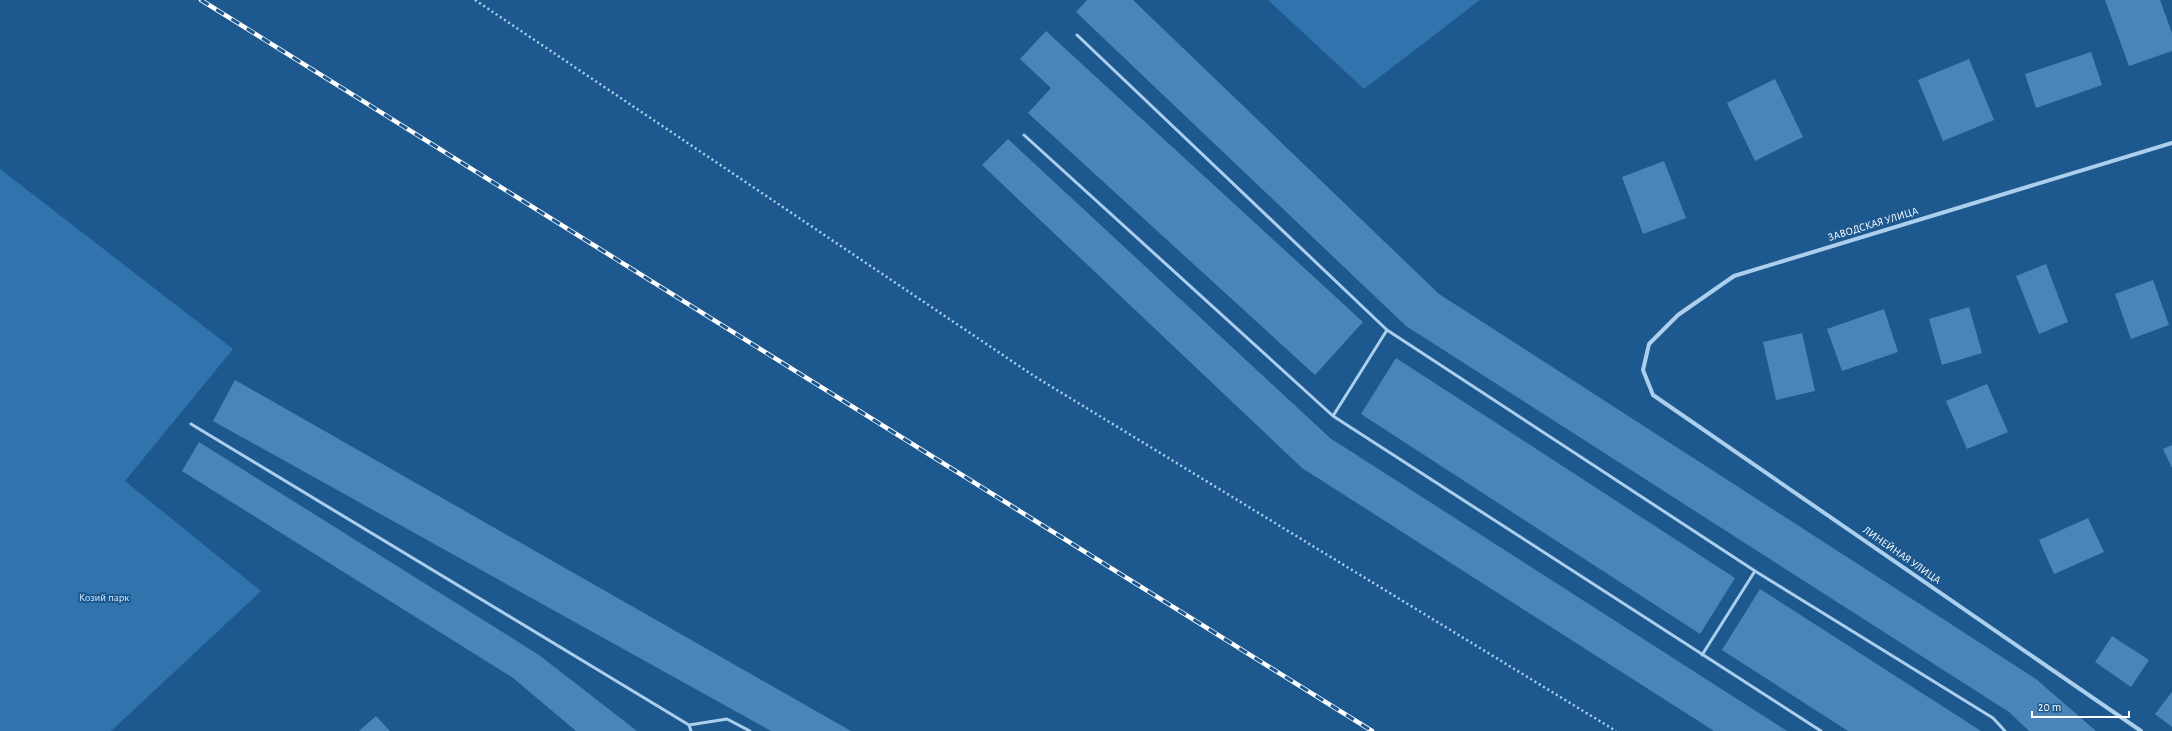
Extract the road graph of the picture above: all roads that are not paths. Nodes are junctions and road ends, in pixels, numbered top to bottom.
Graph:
1 (1078, 35) dead end
2 (1024, 135) dead end
3 (2172, 143) edge
4 (1387, 330) junction
5 (1653, 395) joint
6 (1333, 416) junction
7 (191, 424) dead end
8 (1755, 571) junction
9 (1702, 655) junction
10 (689, 724) junction
11 (691, 731) edge
12 (750, 731) edge
13 (1821, 731) edge
14 (2005, 731) edge
15 (2140, 731) edge

1 - 4 lane
2 - 6 lane
3 - 5 street, ЗАВОДСКАЯ УЛИЦА
4 - 6 lane
4 - 8 lane
5 - 15 street, ЛИНЕЙНАЯ УЛИЦА
6 - 9 lane
7 - 10 lane
8 - 9 lane
8 - 14 lane
9 - 13 lane
10 - 11 lane
10 - 12 lane

